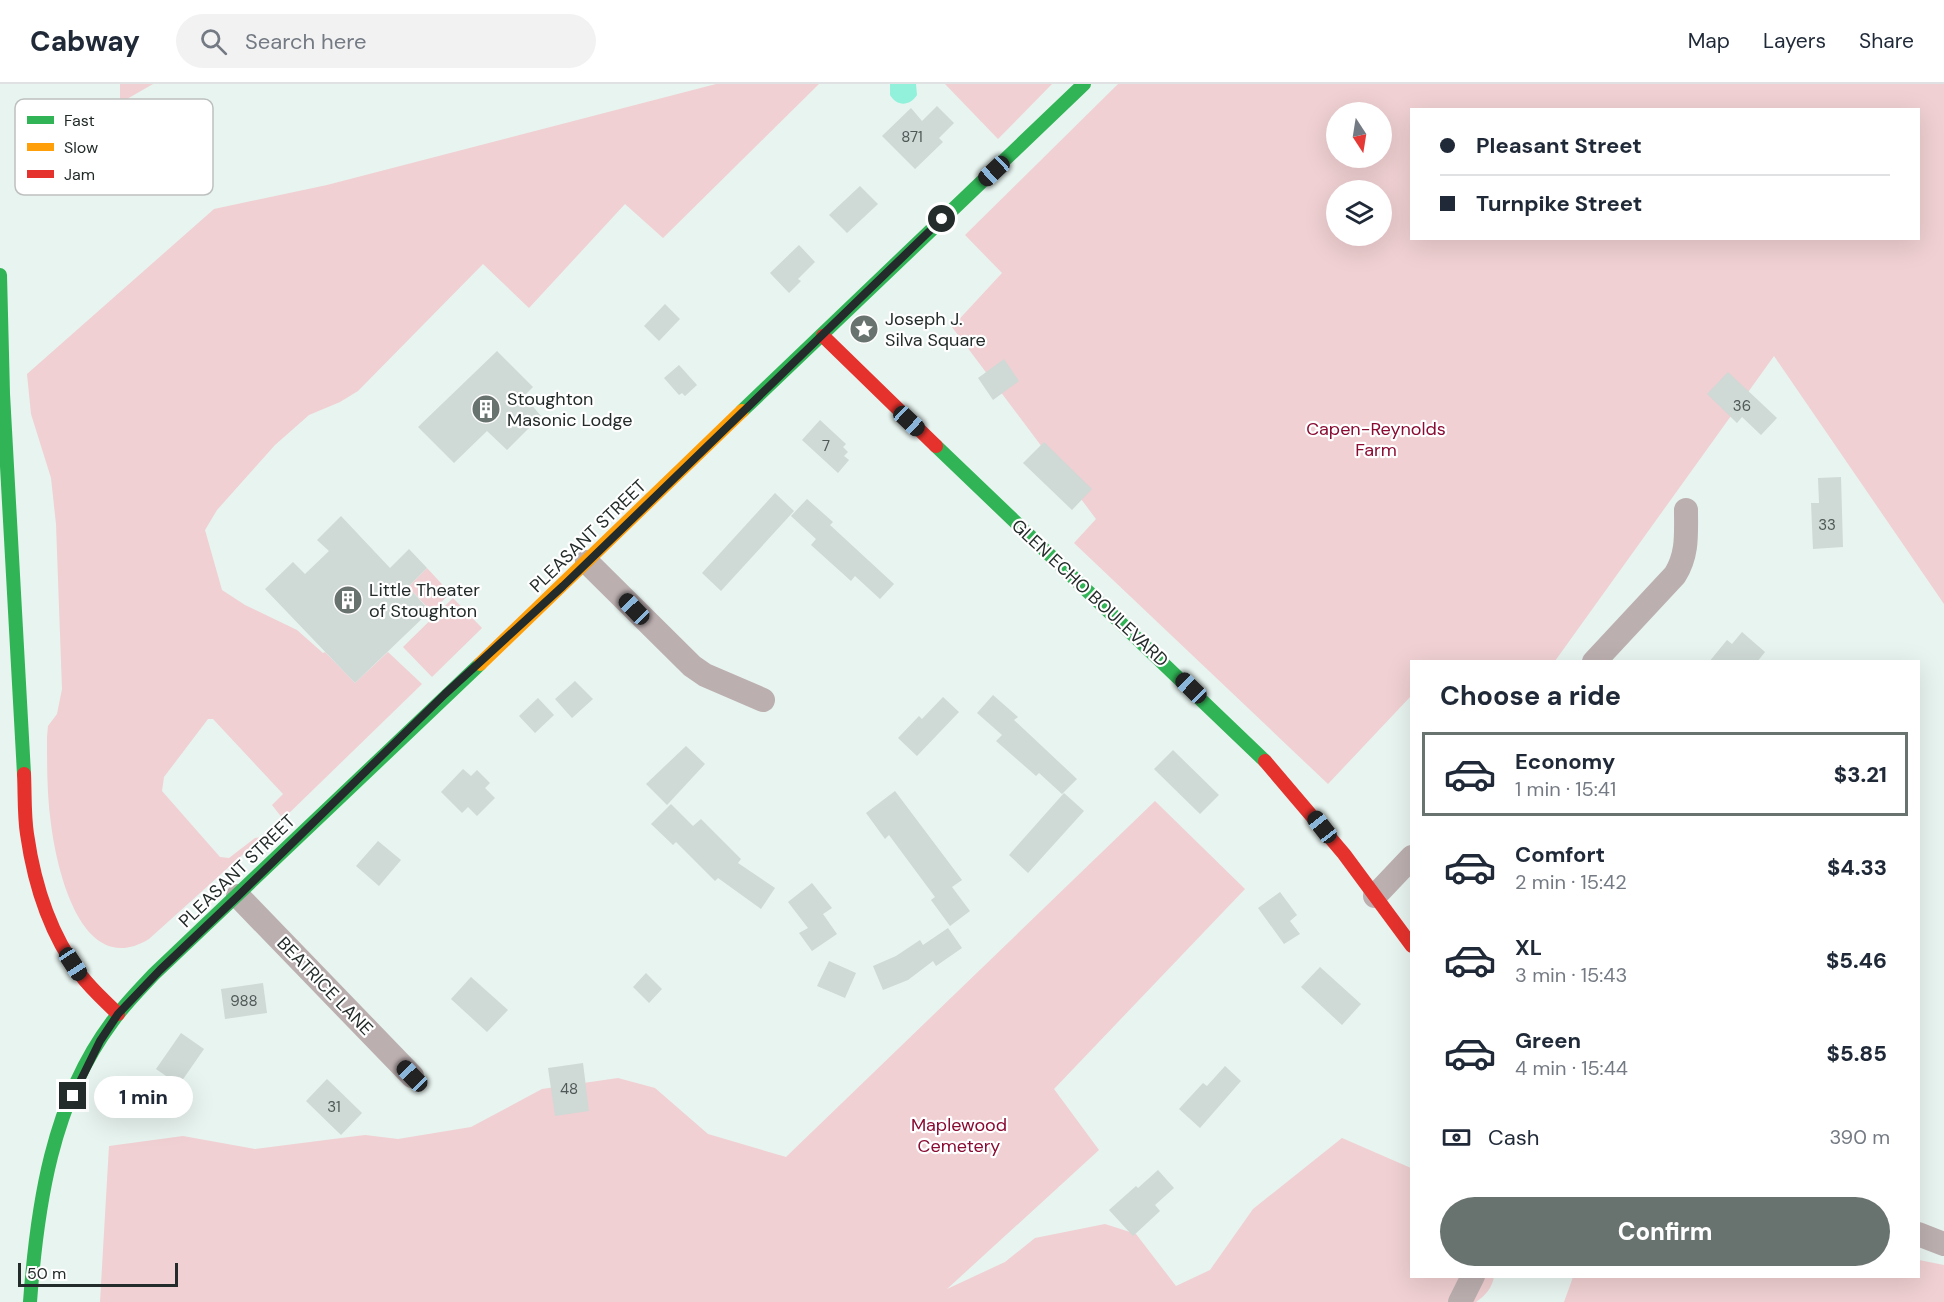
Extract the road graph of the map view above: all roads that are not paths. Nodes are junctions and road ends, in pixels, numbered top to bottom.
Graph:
1 (1084, 84) edge
2 (0, 275) edge
3 (823, 336) junction
4 (1686, 510) dead end
5 (587, 562) junction
6 (8, 634) edge
7 (1596, 660) edge
8 (763, 700) dead end
9 (1410, 858) edge
10 (238, 896) junction
11 (1375, 896) junction
12 (1410, 943) edge
13 (118, 1014) junction
14 (412, 1076) dead end
15 (1920, 1235) edge
16 (1944, 1244) edge
17 (1472, 1278) edge
18 (30, 1302) edge
19 (1460, 1302) edge

1 - 3 main road, PLEASANT STREET
2 - 6 main road
3 - 5 main road, PLEASANT STREET
3 - 11 main road, GLEN ECHO BOULEVARD
4 - 7 street
5 - 8 street
5 - 10 main road, PLEASANT STREET
6 - 13 main road
9 - 11 street
10 - 13 main road, PLEASANT STREET
10 - 14 street, BEATRICE LANE
11 - 12 main road, GLEN ECHO BOULEVARD
13 - 18 main road, PLEASANT STREET
15 - 16 street
17 - 19 street

